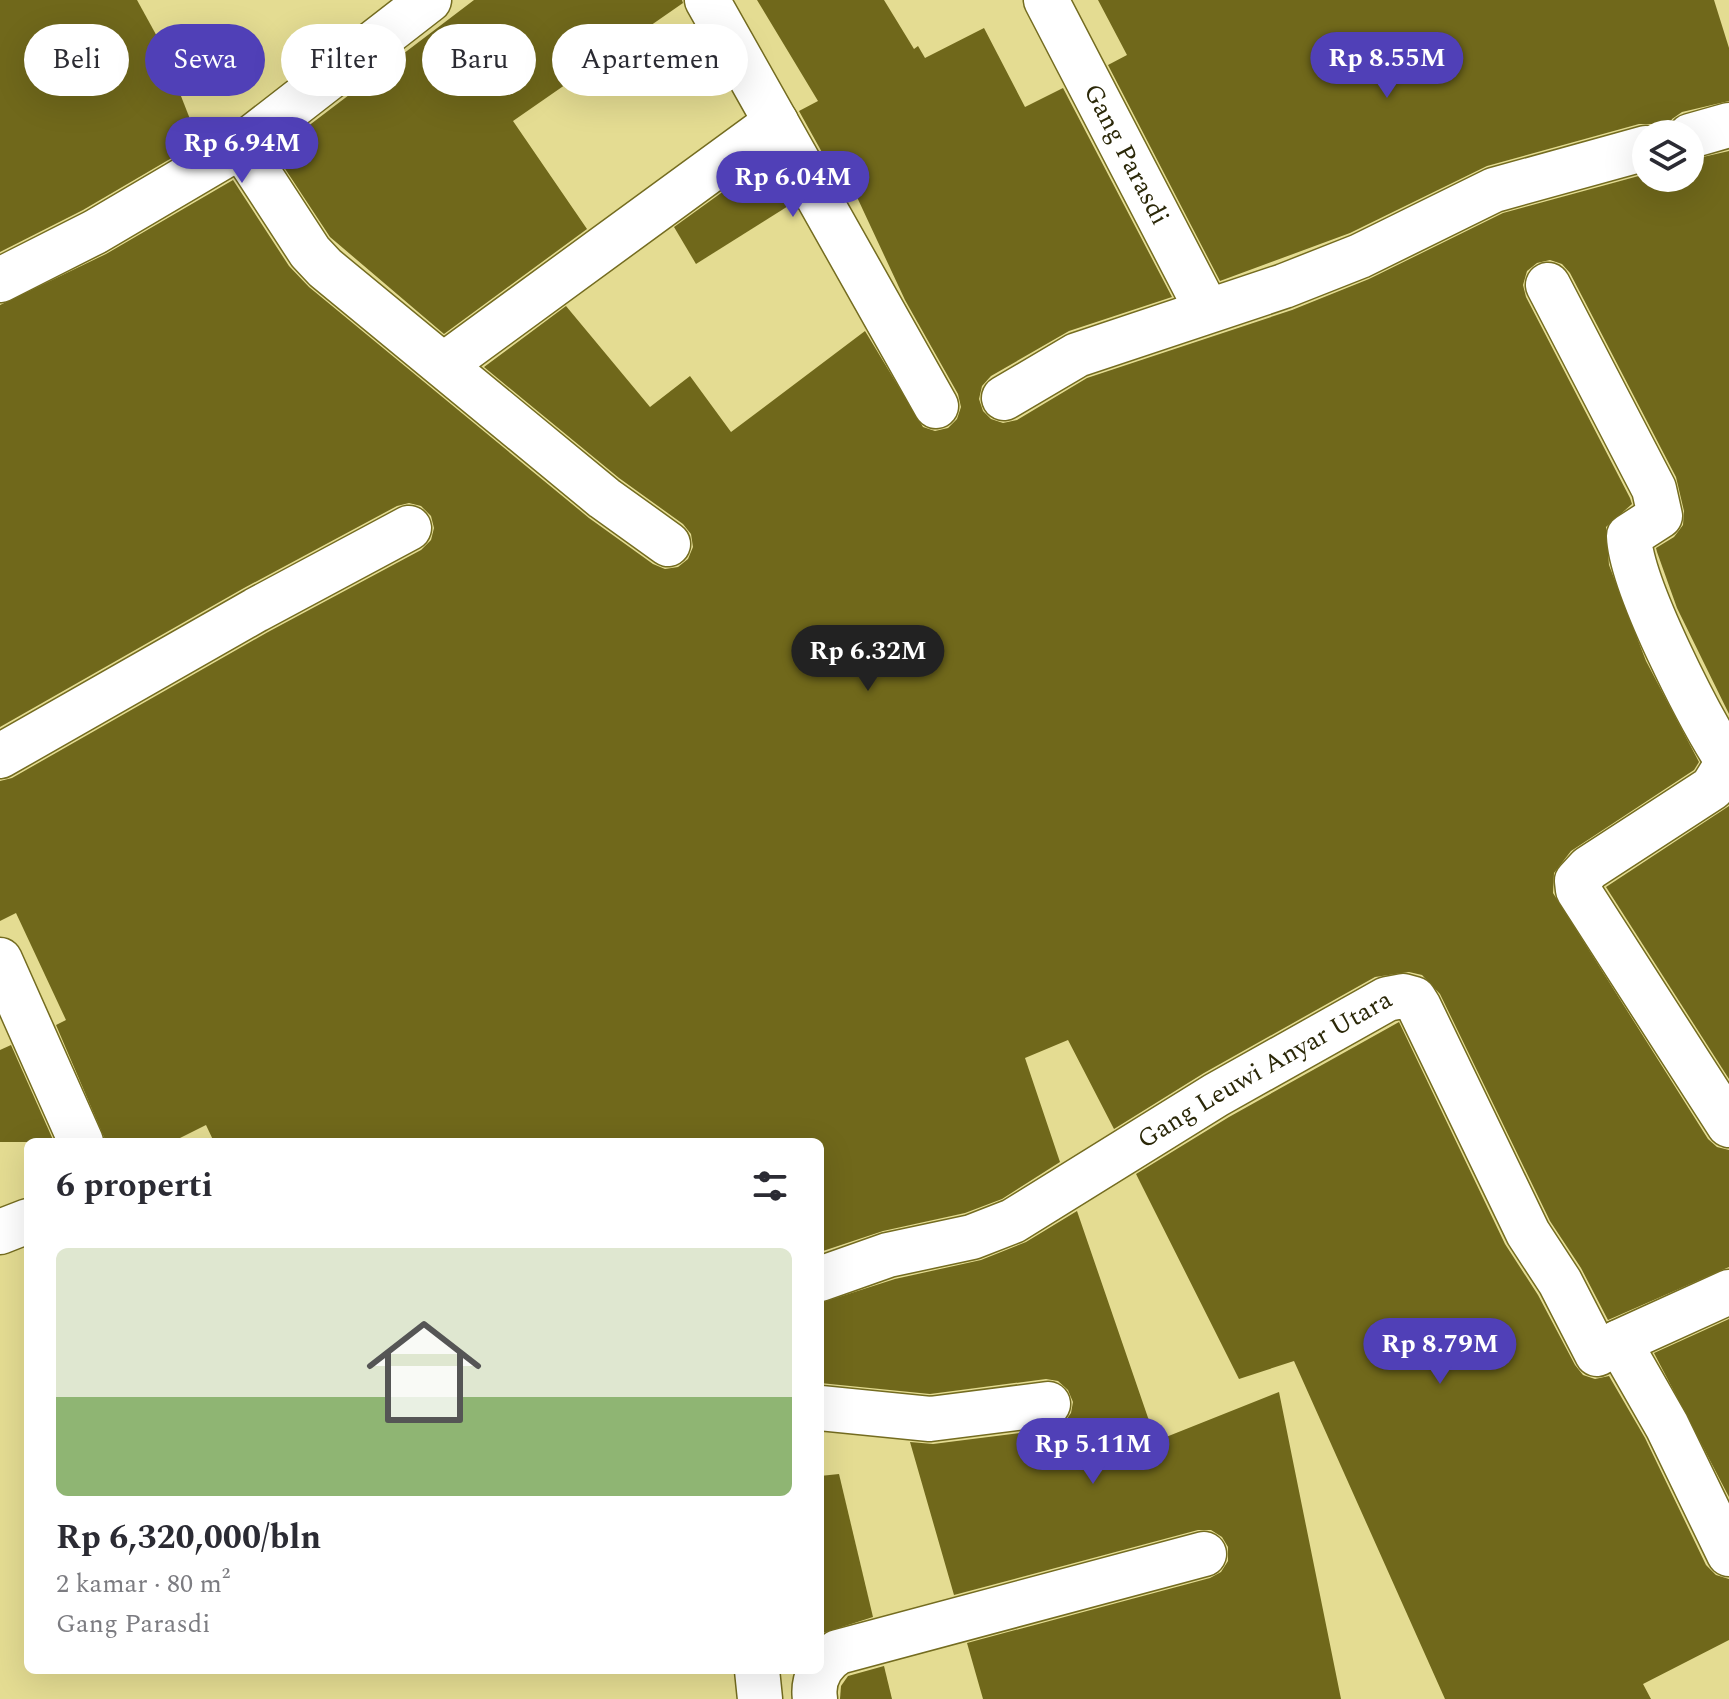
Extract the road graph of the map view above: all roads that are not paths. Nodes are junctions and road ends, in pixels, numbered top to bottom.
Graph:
1 (429, 0) edge
2 (707, 0) edge
3 (1046, 0) edge
4 (776, 122) junction
5 (1729, 125) edge
6 (1704, 132) edge
7 (241, 146) junction
8 (1632, 152) edge
9 (0, 280) edge
10 (1548, 285) dead end
11 (1207, 310) junction
12 (445, 364) junction
13 (1004, 398) dead end
14 (936, 406) dead end
15 (409, 528) dead end
16 (668, 544) dead end
17 (0, 756) edge
18 (0, 960) edge
19 (1729, 1125) edge
20 (79, 1138) edge
21 (24, 1223) edge
22 (0, 1232) edge
23 (824, 1278) edge
24 (1729, 1292) edge
25 (1619, 1342) junction
26 (1048, 1404) dead end
27 (824, 1408) edge
28 (1204, 1554) dead end
29 (1729, 1554) edge
30 (824, 1660) edge
31 (757, 1674) edge
32 (819, 1674) edge
33 (760, 1699) edge
34 (815, 1699) edge

1 - 7 street
2 - 4 street
3 - 11 street, Gang Parasdi
4 - 12 street
4 - 14 street
5 - 6 street
7 - 9 street
7 - 12 street
8 - 11 street
10 - 19 street
11 - 13 street
12 - 16 street
15 - 17 street
18 - 20 street
21 - 22 street
23 - 25 street, Gang Leuwi Anyar Utara
24 - 25 street
25 - 29 street
26 - 27 street
28 - 30 street
31 - 33 street
32 - 34 street

